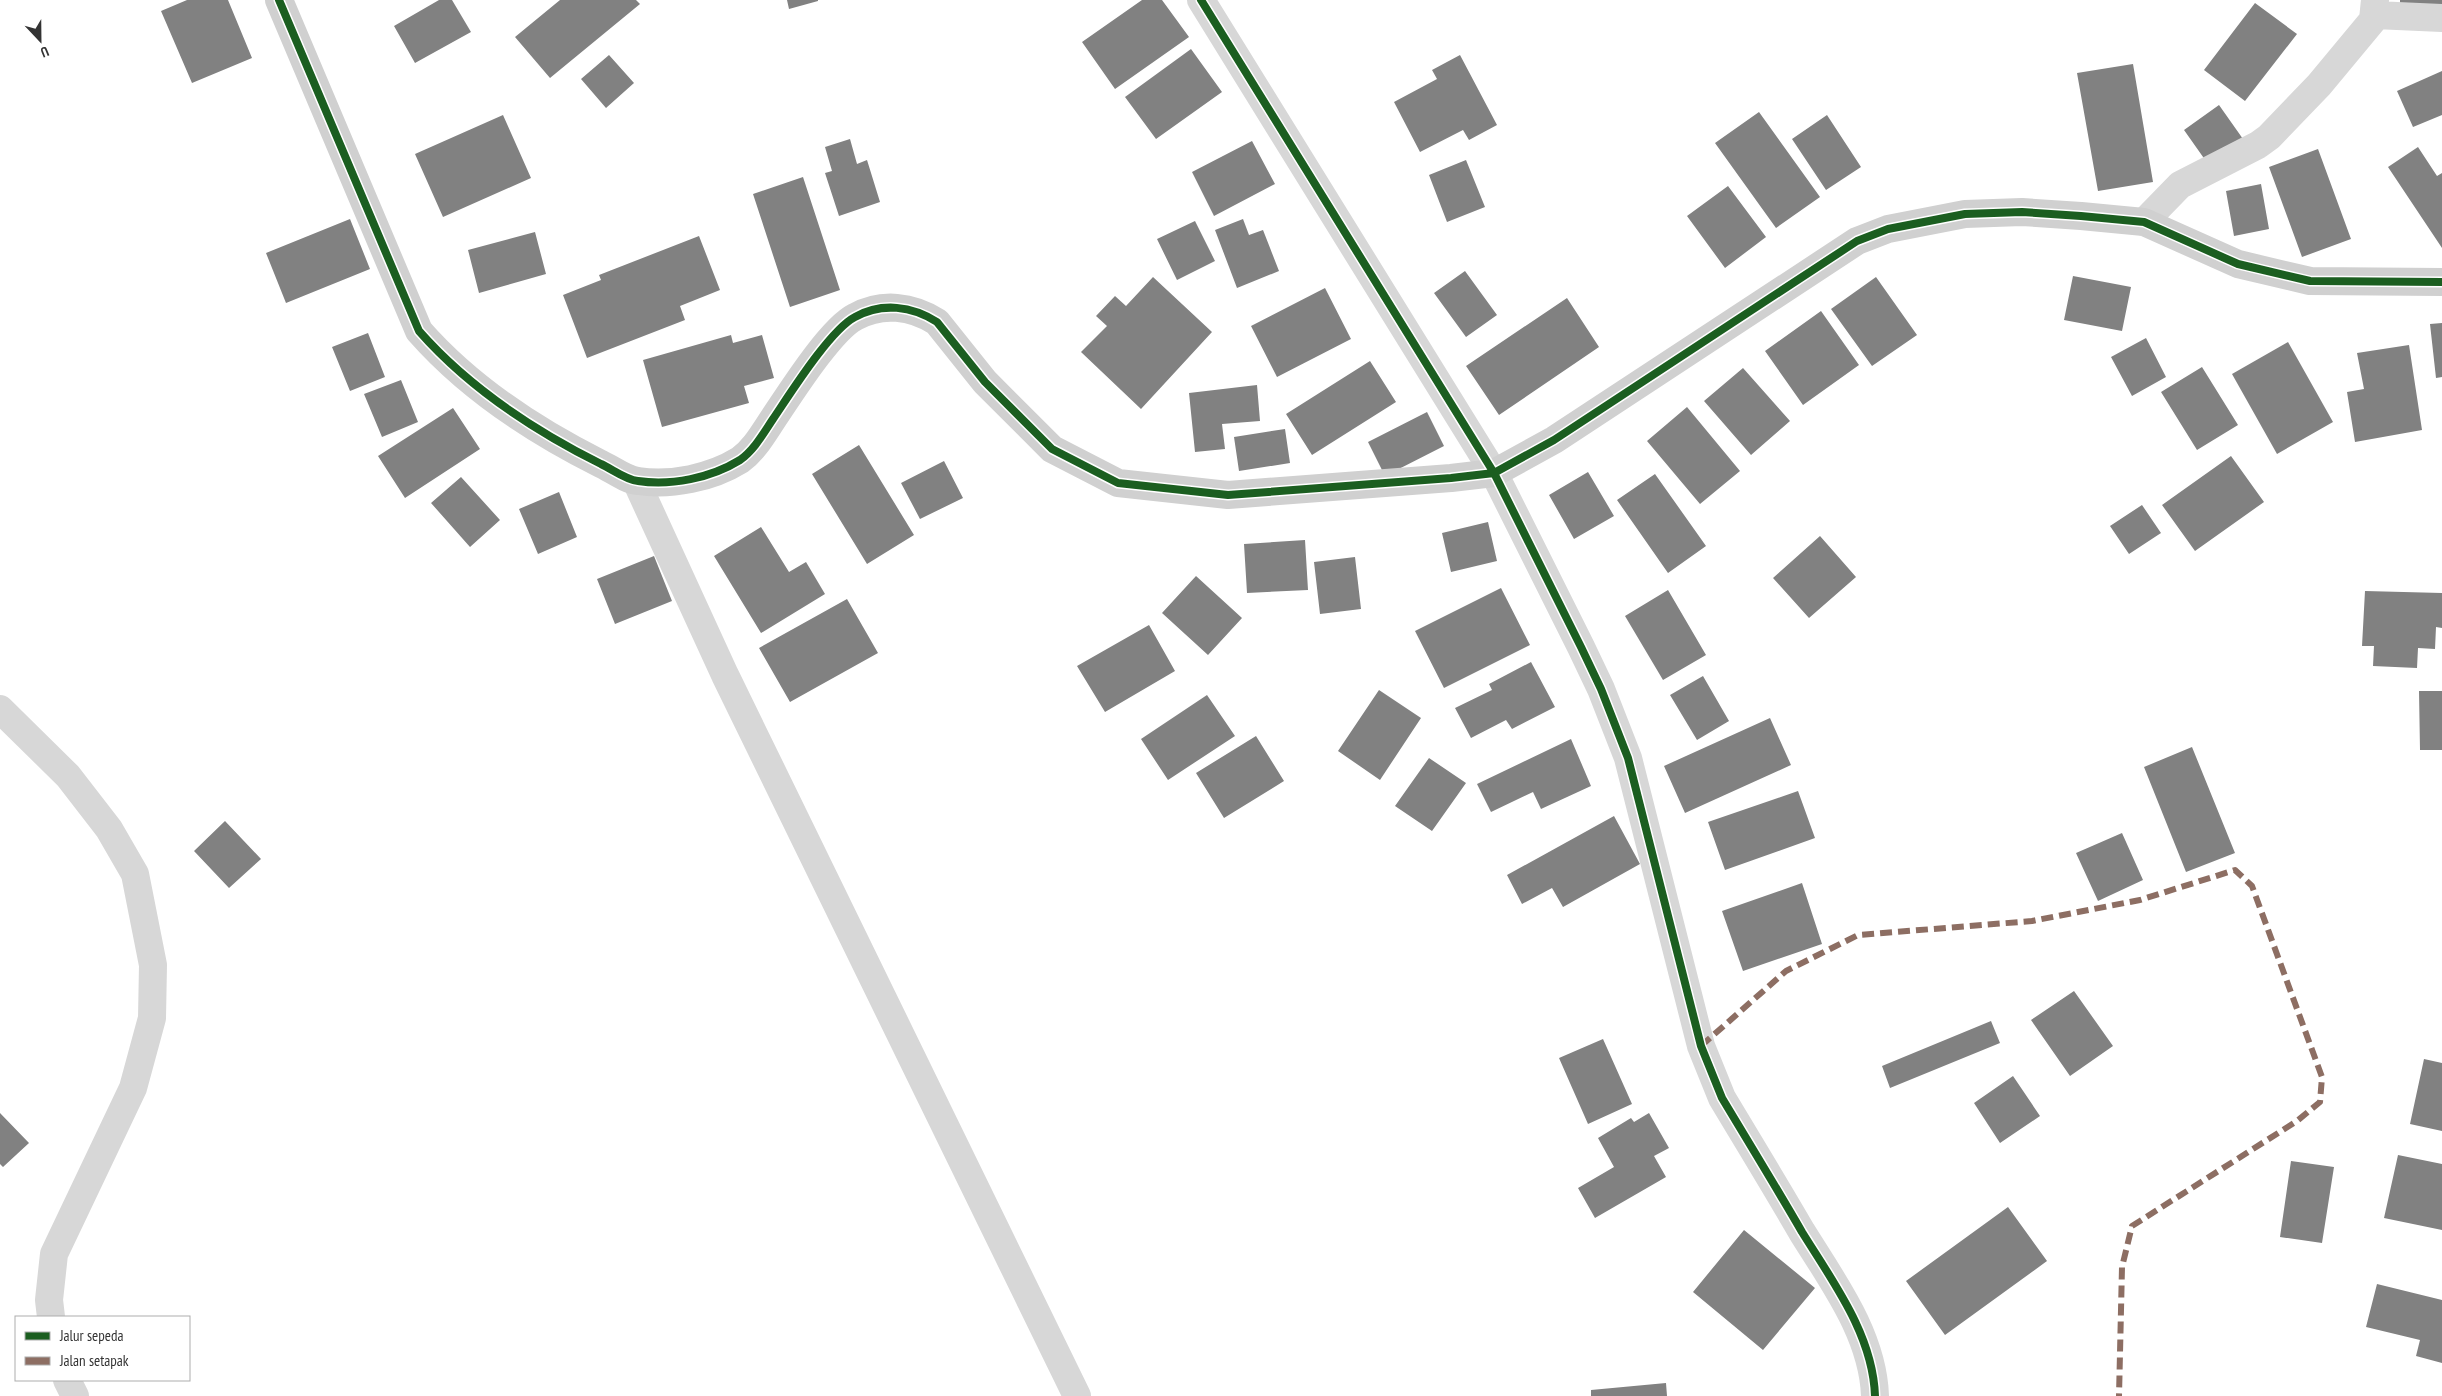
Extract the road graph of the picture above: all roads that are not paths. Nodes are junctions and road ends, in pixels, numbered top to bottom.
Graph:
1 (279, 0) edge
2 (1201, 0) edge
3 (2375, 8) edge
4 (2442, 18) edge
5 (2144, 222) junction
6 (2442, 282) edge
7 (1494, 473) junction
8 (636, 481) junction
9 (0, 708) edge
10 (51, 1316) edge
11 (68, 1381) edge
12 (75, 1396) edge
13 (1077, 1396) edge
14 (1874, 1396) edge

1 - 8 street
2 - 7 street
3 - 4 street
3 - 5 street
5 - 6 street
5 - 7 street
7 - 8 street
7 - 14 street
8 - 13 street
9 - 10 street
11 - 12 street

